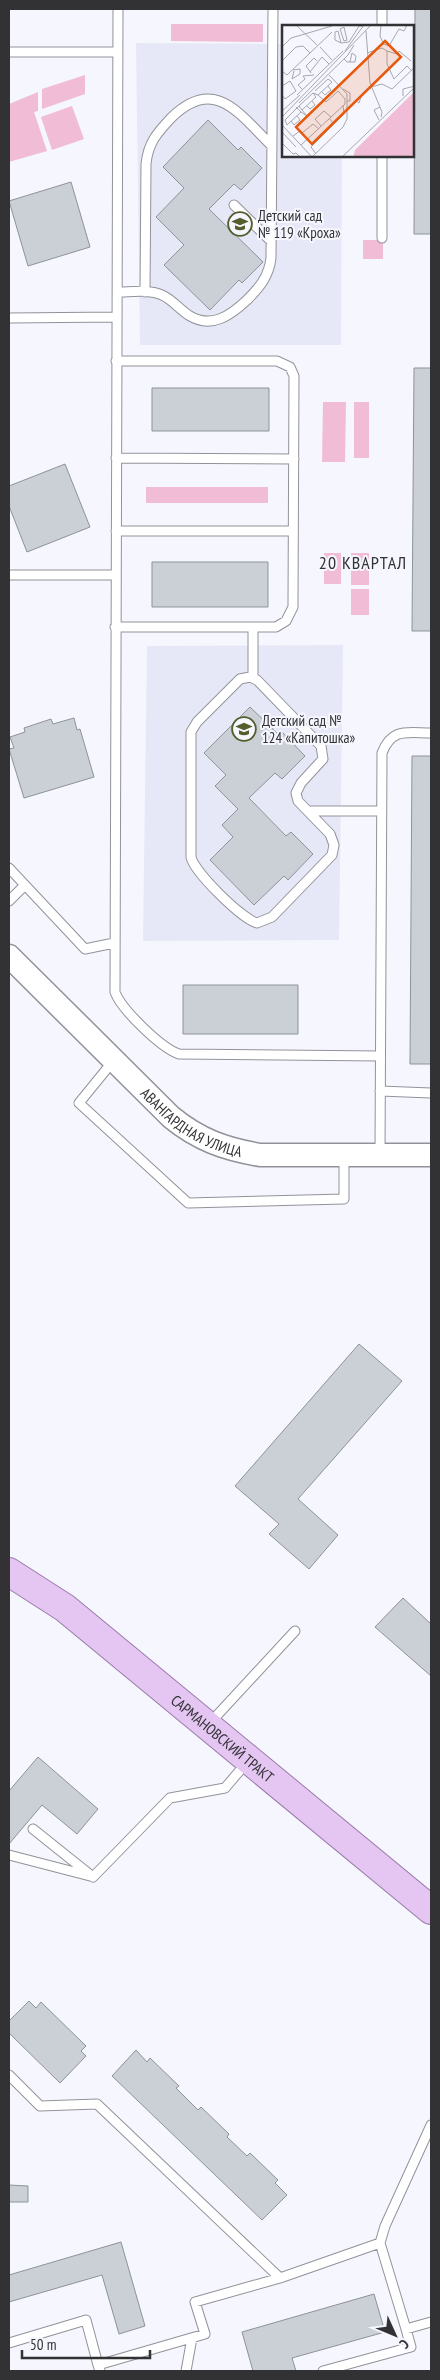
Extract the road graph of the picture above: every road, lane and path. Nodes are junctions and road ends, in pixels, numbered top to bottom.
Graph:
1 (118, 9) edge
2 (272, 9) edge
3 (382, 9) edge
4 (382, 25) edge
5 (9, 52) edge
6 (118, 52) junction
7 (272, 146) junction
8 (382, 158) edge
9 (234, 205) dead end
10 (382, 238) dead end
11 (272, 241) junction
12 (117, 292) junction
13 (145, 292) junction
14 (117, 317) junction
15 (9, 318) edge
16 (116, 361) junction
17 (116, 458) junction
18 (294, 459) junction
19 (116, 531) junction
20 (293, 531) junction
21 (9, 575) edge
22 (115, 575) junction
23 (115, 627) junction
24 (253, 627) junction
25 (253, 678) junction
26 (431, 733) edge
27 (308, 811) junction
28 (381, 811) junction
29 (9, 868) edge
30 (25, 885) junction
31 (9, 902) edge
32 (114, 943) junction
33 (9, 956) edge
34 (380, 1056) junction
35 (114, 1060) junction
36 (380, 1091) junction
37 (431, 1092) edge
38 (380, 1154) junction
39 (344, 1155) junction
40 (431, 1155) edge
41 (9, 1572) edge
42 (295, 1631) dead end
43 (208, 1725) junction
44 (250, 1759) junction
45 (33, 1828) dead end
46 (9, 1855) edge
47 (93, 1876) junction
48 (431, 1910) edge
49 (9, 2075) edge
50 (431, 2125) edge
51 (380, 2244) junction
52 (280, 2278) junction
53 (431, 2322) edge
54 (406, 2329) junction
55 (192, 2338) junction
56 (9, 2343) edge
57 (99, 2368) edge
58 (186, 2371) edge
59 (323, 2371) edge

1 - 6 lane
2 - 7 lane
3 - 4 lane
5 - 6 lane
6 - 12 lane
7 - 11 lane
7 - 13 lane
8 - 10 lane
9 - 11 lane
11 - 13 lane
12 - 13 lane
12 - 14 lane
14 - 15 lane
14 - 16 lane
16 - 17 lane
16 - 18 lane
17 - 18 lane
17 - 19 lane
18 - 20 lane
19 - 20 lane
19 - 22 lane
20 - 24 lane
21 - 22 lane
22 - 23 lane
23 - 24 lane
23 - 32 lane
24 - 25 lane
25 - 27 lane
25 - 27 lane
26 - 28 lane
27 - 28 lane
28 - 34 lane
29 - 30 lane
30 - 31 lane
30 - 32 lane
32 - 34 lane
33 - 35 street, АВАНГАРДНАЯ УЛИЦА
34 - 36 lane
35 - 39 street, АВАНГАРДНАЯ УЛИЦА
35 - 39 lane
36 - 37 lane
36 - 38 lane
38 - 39 street, АВАНГАРДНАЯ УЛИЦА
38 - 40 street, АВАНГАРДНАЯ УЛИЦА
41 - 43 main road, САРМАНОВСКИЙ ТРАКТ
42 - 43 lane
43 - 44 main road, САРМАНОВСКИЙ ТРАКТ
44 - 47 lane
44 - 48 main road, САРМАНОВСКИЙ ТРАКТ
45 - 47 lane
46 - 47 lane
49 - 52 lane
50 - 51 lane
51 - 52 lane
51 - 54 lane
52 - 55 lane
53 - 54 lane
54 - 59 lane
55 - 57 lane
55 - 58 lane
56 - 57 lane

